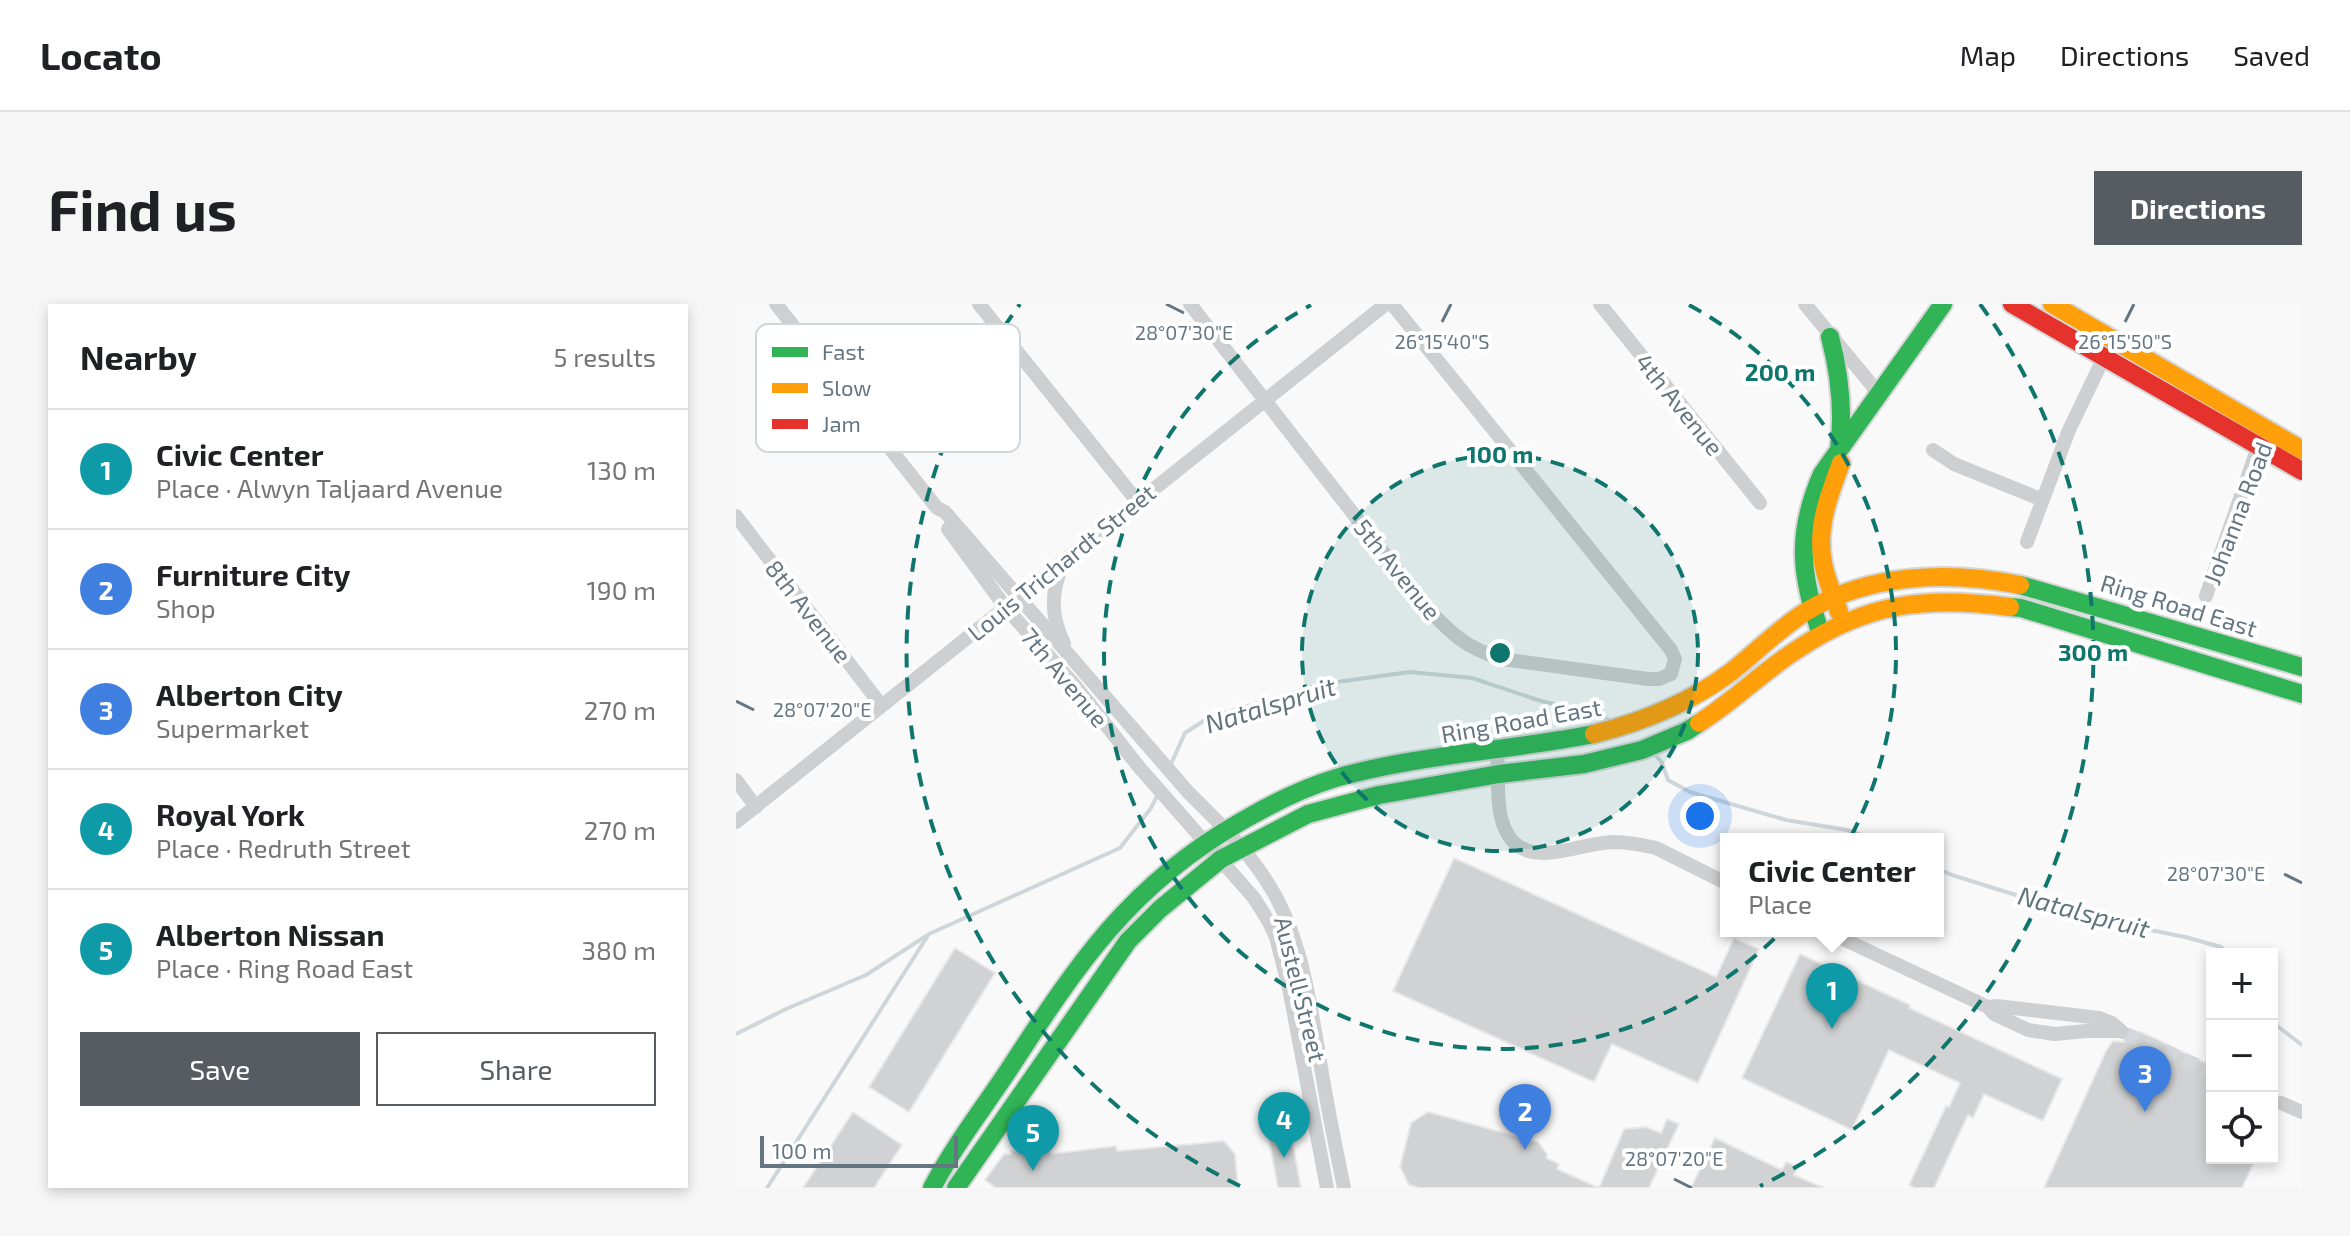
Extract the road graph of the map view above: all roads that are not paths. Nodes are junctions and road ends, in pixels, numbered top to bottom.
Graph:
1 (776, 304) edge
2 (979, 304) edge
3 (1190, 304) edge
4 (1389, 304) edge
5 (1600, 304) edge
6 (1805, 304) edge
7 (1943, 304) edge
8 (2012, 304) edge
9 (2052, 304) edge
10 (792, 324) edge
11 (995, 324) edge
12 (1830, 337) junction
13 (2114, 340) junction
14 (1020, 355) edge
15 (2103, 358) junction
16 (1880, 395) junction
17 (1264, 401) junction
18 (2268, 430) junction
19 (1853, 433) junction
20 (2258, 447) junction
21 (1933, 450) dead end
22 (2302, 450) edge
23 (893, 452) edge
24 (1838, 454) junction
25 (2302, 471) edge
26 (2043, 500) junction
27 (1137, 501) junction
28 (1760, 503) dead end
29 (937, 508) junction
30 (736, 516) edge
31 (2027, 542) dead end
32 (1065, 560) junction
33 (2206, 596) dead end
34 (1018, 597) junction
35 (1835, 599) junction
36 (1006, 608) junction
37 (1811, 608) junction
38 (1842, 623) junction
39 (1821, 634) junction
40 (1069, 654) junction
41 (2302, 667) edge
42 (2302, 694) edge
43 (881, 705) junction
44 (1497, 749) junction
45 (1499, 774) junction
46 (736, 780) edge
47 (1188, 792) joint
48 (756, 807) junction
49 (736, 822) edge
50 (1225, 828) junction
51 (1204, 841) junction
52 (1242, 847) junction
53 (1221, 859) junction
54 (1720, 880) edge
55 (1839, 937) edge
56 (1988, 1007) junction
57 (2031, 1011) junction
58 (2055, 1034) junction
59 (2281, 1103) dead end
60 (2302, 1112) edge
61 (933, 1184) edge
62 (956, 1188) edge
63 (1327, 1188) edge
64 (1344, 1188) edge

1 - 10 street, 7th Avenue
2 - 11 street
3 - 17 street, 5th Avenue
4 - 17 street, Louis Trichardt Street
4 - 17 street, 5th Avenue
5 - 28 street, 4th Avenue
6 - 12 street
7 - 16 main road
8 - 15 main road
9 - 13 main road
12 - 16 street
12 - 24 main road
13 - 15 street
13 - 18 main road
14 - 27 street
15 - 20 main road
15 - 26 street
16 - 19 main road
17 - 27 street, Louis Trichardt Street
18 - 20 street, Johanna Road
18 - 22 main road
19 - 24 main road
19 - 35 main road
20 - 25 main road
20 - 33 street, Johanna Road
21 - 26 street
23 - 29 street, 7th Avenue
24 - 37 main road
26 - 31 street
27 - 32 street, Louis Trichardt Street
29 - 34 street, 7th Avenue
29 - 36 street, 7th Avenue
30 - 43 street, 8th Avenue
32 - 34 street, Louis Trichardt Street
32 - 40 street
34 - 36 street, Louis Trichardt Street
34 - 40 street, 7th Avenue
35 - 37 main road, Ring Road East
35 - 38 main road
35 - 41 main road, Ring Road East
36 - 43 street, Louis Trichardt Street
36 - 51 street, 7th Avenue
37 - 39 main road
37 - 44 main road, Ring Road East
38 - 39 main road, Ring Road East
38 - 42 main road, Ring Road East
39 - 45 main road, Ring Road East
40 - 47 street, 7th Avenue
43 - 48 street, Louis Trichardt Street
44 - 45 street
44 - 50 main road, Ring Road East
45 - 52 main road, Ring Road East
45 - 54 street
46 - 48 street
47 - 50 street, Austell Street
48 - 49 street, Louis Trichardt Street
50 - 51 main road, Ring Road East
50 - 52 street, Austell Street
51 - 53 street, 7th Avenue
51 - 61 main road, Ring Road East
52 - 53 main road, Ring Road East
52 - 64 street, Austell Street
53 - 62 main road, Ring Road East
53 - 63 street, 7th Avenue
55 - 56 street
56 - 57 street
56 - 58 street
57 - 58 street
57 - 58 street
59 - 60 street

